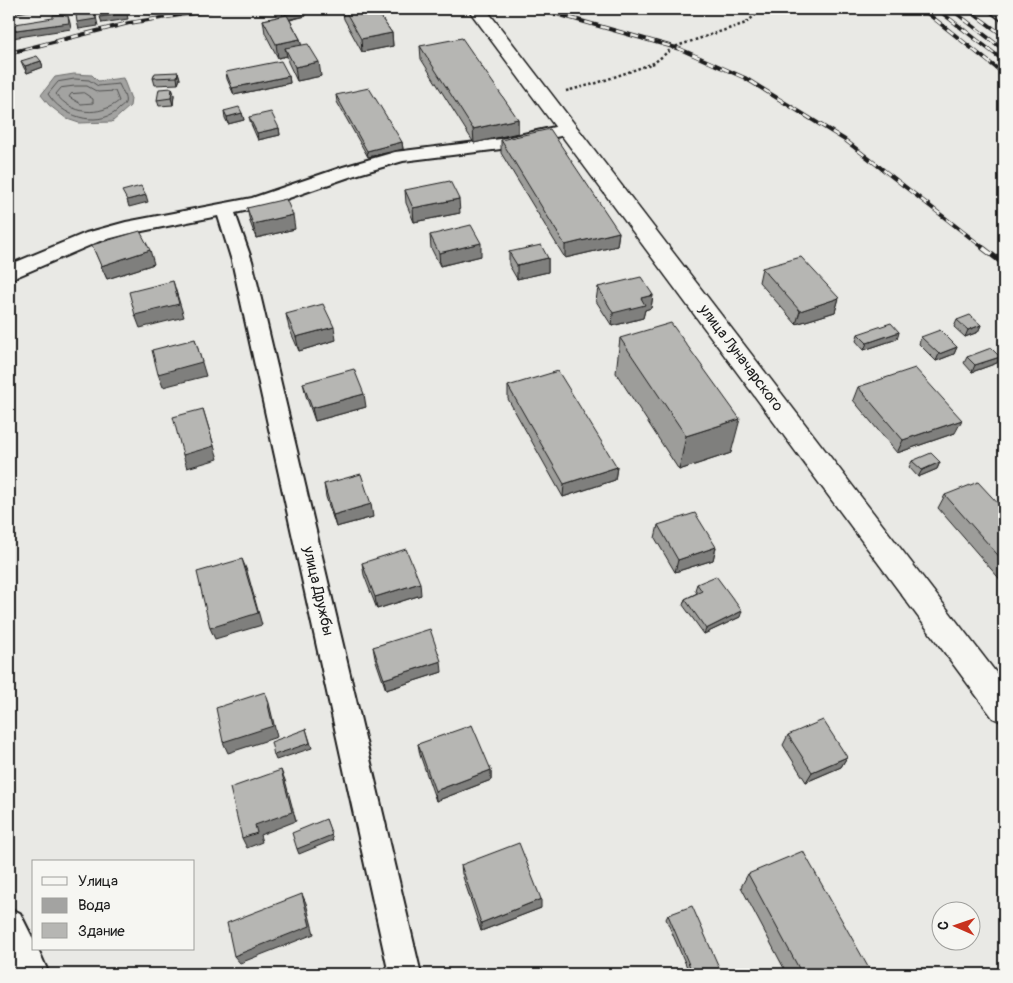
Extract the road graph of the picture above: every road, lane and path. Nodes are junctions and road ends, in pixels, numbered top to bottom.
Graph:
1 (477, 9) edge
2 (762, 9) edge
3 (992, 9) edge
4 (1004, 20) edge
5 (544, 97) junction
6 (568, 129) junction
7 (225, 210) junction
8 (9, 273) edge
9 (1004, 708) edge
10 (9, 924) edge
11 (33, 974) edge
12 (405, 974) edge

1 - 5 street, улица Луначарского
2 - 5 path
3 - 4 lane
5 - 6 street, улица Луначарского
6 - 7 street
6 - 9 street, улица Луначарского
7 - 8 street
7 - 12 street, улица Дружбы
10 - 11 street

